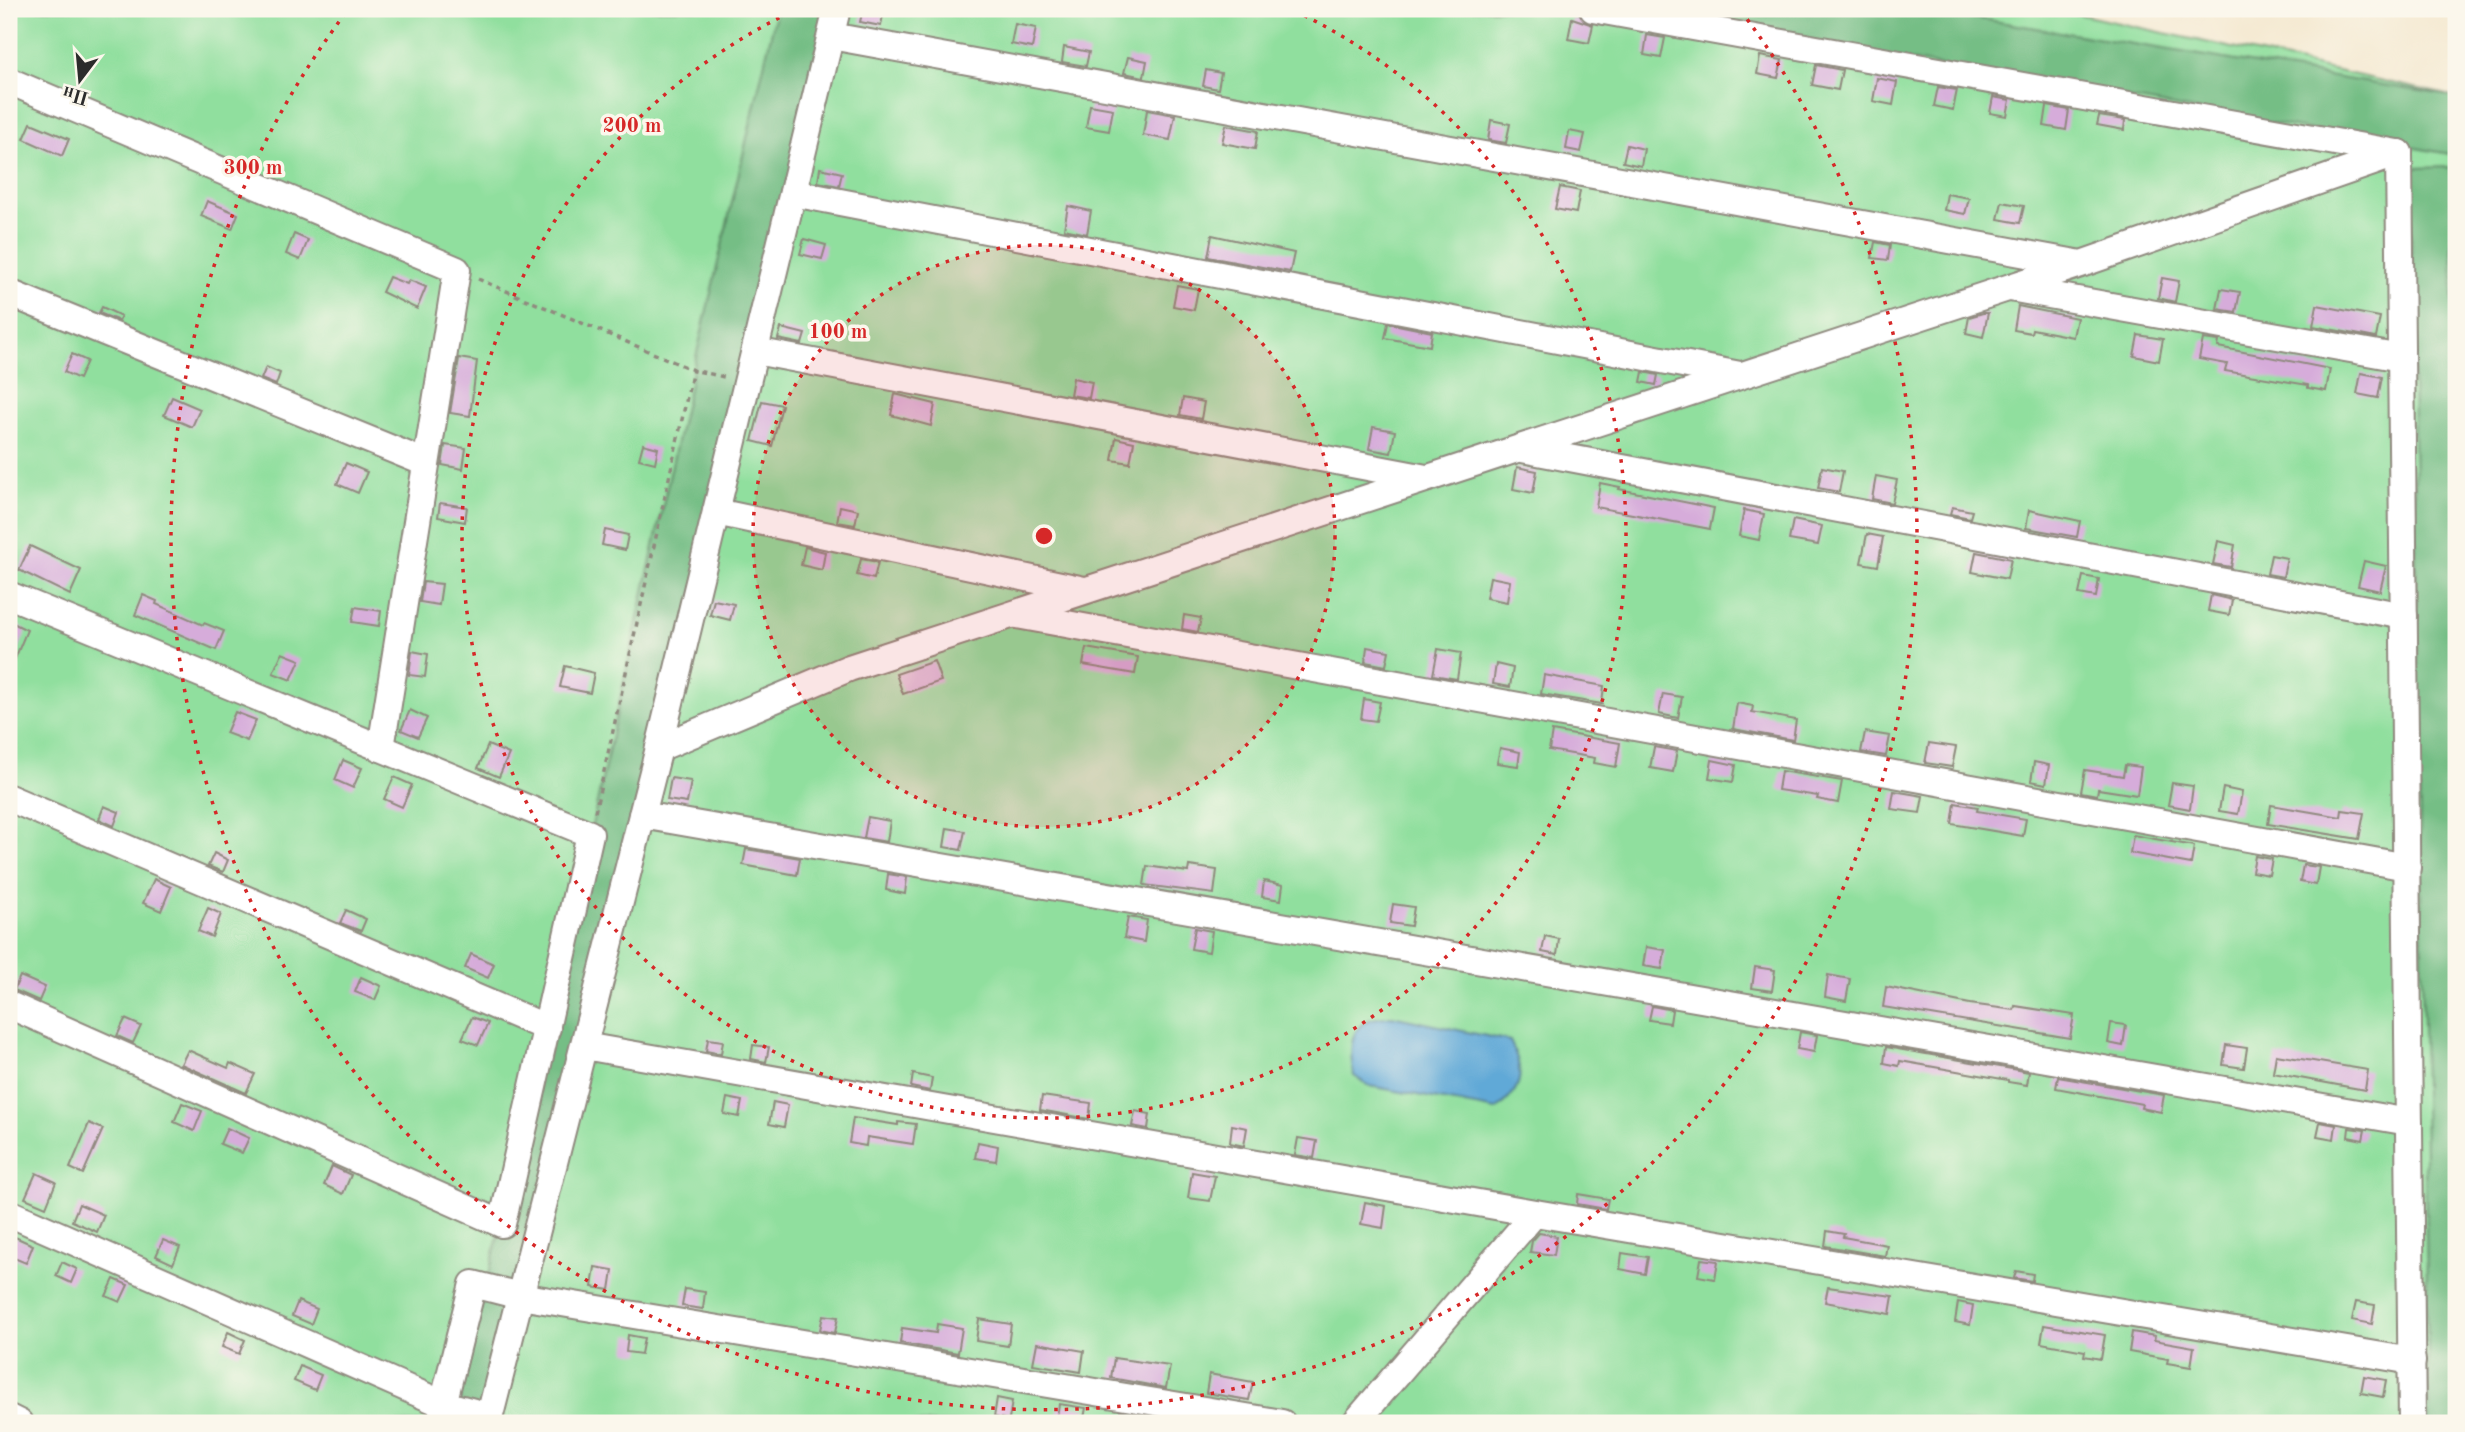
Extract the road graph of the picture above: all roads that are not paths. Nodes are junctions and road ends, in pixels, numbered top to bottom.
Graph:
1 (837, 9) edge
2 (1593, 9) edge
3 (831, 36) junction
4 (9, 80) edge
5 (2399, 153) junction
6 (793, 193) junction
7 (2081, 264) junction
8 (2007, 288) junction
9 (9, 293) edge
10 (755, 351) junction
11 (2401, 358) junction
12 (1741, 375) junction
13 (1518, 448) junction
14 (426, 463) junction
15 (1428, 478) junction
16 (716, 512) junction
17 (1084, 590) junction
18 (9, 595) edge
19 (1012, 614) junction
20 (2404, 616) junction
21 (381, 748) junction
22 (659, 748) junction
23 (9, 798) edge
24 (642, 815) junction
25 (2407, 867) junction
26 (9, 1005) edge
27 (547, 1028) junction
28 (584, 1046) junction
29 (2409, 1122) junction
30 (9, 1213) edge
31 (1535, 1213) junction
32 (520, 1296) junction
33 (2412, 1362) junction
34 (443, 1404) junction
35 (9, 1418) edge
36 (489, 1420) edge
37 (19, 1423) edge
38 (1282, 1423) edge
39 (1355, 1423) edge
40 (2412, 1423) edge

1 - 3 street
2 - 5 street
3 - 6 street
3 - 7 street
4 - 14 street
5 - 7 street
5 - 11 street
6 - 10 street
6 - 12 street
7 - 8 street
8 - 11 street
8 - 12 street
9 - 14 street
10 - 15 street
10 - 16 street
11 - 20 street
12 - 13 street
13 - 15 street
13 - 20 street
14 - 21 street
15 - 17 street
16 - 17 street
16 - 22 street
17 - 19 street
18 - 21 street
19 - 22 street
19 - 25 street
20 - 25 street
21 - 27 street
22 - 24 street
23 - 27 street
24 - 28 street
24 - 29 street
25 - 29 street
26 - 27 street
28 - 31 street
28 - 32 street
29 - 33 street
30 - 34 street
31 - 33 street
31 - 39 street
32 - 34 street
32 - 36 street
32 - 38 street
33 - 40 street
34 - 36 street
35 - 37 street

